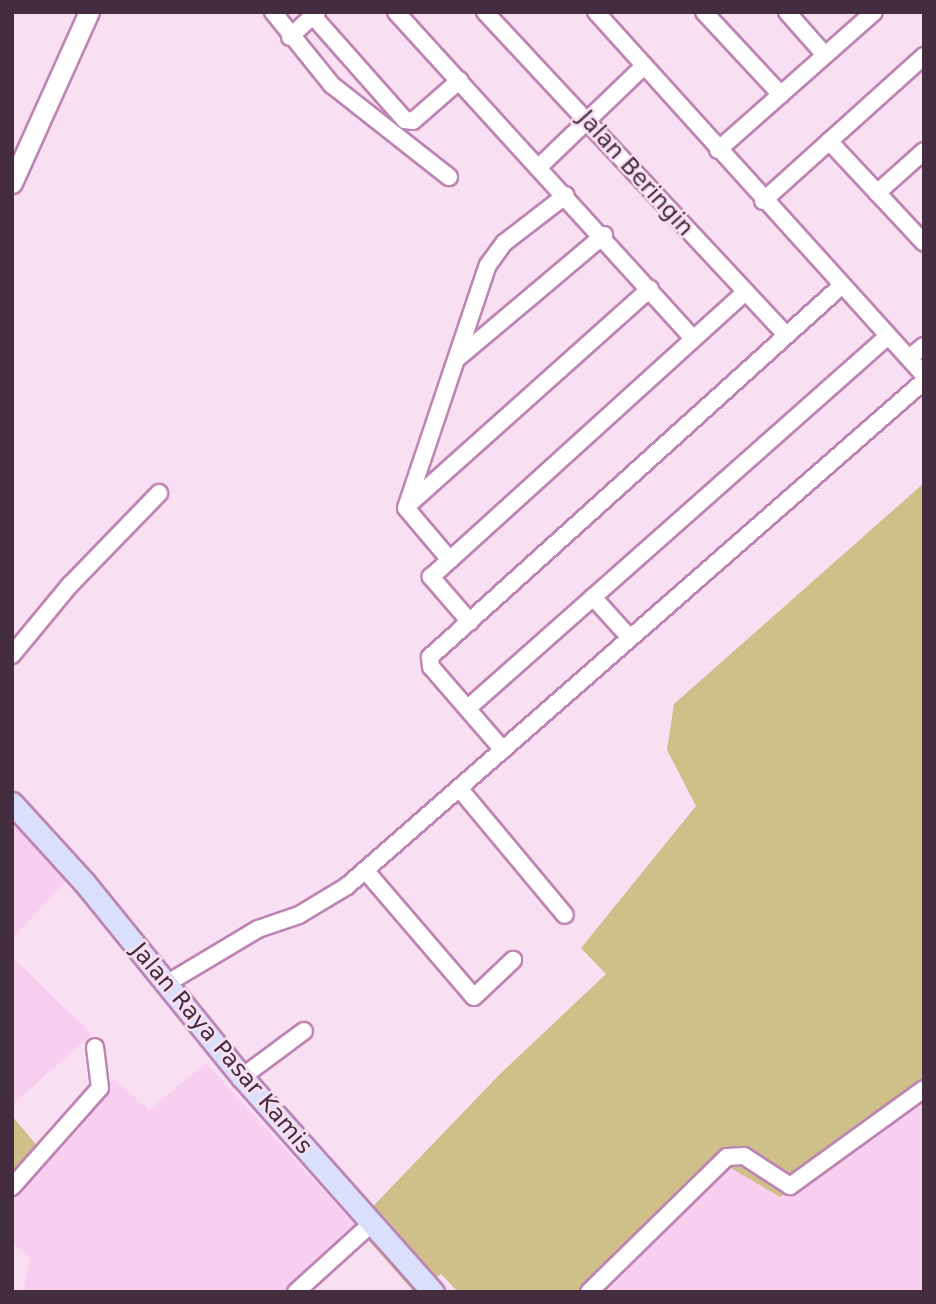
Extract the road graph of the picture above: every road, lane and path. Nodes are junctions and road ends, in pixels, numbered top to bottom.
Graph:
1 (89, 12) edge
2 (273, 12) edge
3 (396, 12) edge
4 (485, 12) edge
5 (596, 12) edge
6 (704, 12) edge
7 (787, 12) edge
8 (874, 12) edge
9 (315, 14) edge
10 (290, 37) junction
11 (825, 55) junction
12 (924, 56) edge
13 (643, 67) junction
14 (460, 80) junction
15 (781, 95) junction
16 (588, 119) junction
17 (829, 141) junction
18 (718, 150) junction
19 (924, 151) edge
20 (541, 165) junction
21 (449, 177) dead end
22 (12, 183) edge
23 (877, 193) junction
24 (566, 195) junction
25 (763, 201) junction
26 (604, 236) junction
27 (924, 243) edge
28 (840, 287) junction
29 (650, 289) junction
30 (744, 293) junction
31 (786, 335) junction
32 (888, 336) junction
33 (694, 339) junction
34 (924, 346) edge
35 (458, 358) junction
36 (909, 358) junction
37 (924, 375) edge
38 (924, 381) edge
39 (159, 494) dead end
40 (406, 508) junction
41 (450, 560) junction
42 (593, 597) junction
43 (470, 622) junction
44 (630, 638) junction
45 (12, 654) edge
46 (468, 708) junction
47 (503, 750) junction
48 (459, 788) junction
49 (12, 803) edge
50 (365, 870) junction
51 (565, 915) dead end
52 (513, 960) dead end
53 (166, 984) junction
54 (304, 1031) dead end
55 (95, 1047) dead end
56 (242, 1077) junction
57 (924, 1089) edge
58 (12, 1187) edge
59 (371, 1224) junction
60 (296, 1292) edge
61 (433, 1292) edge
62 (589, 1292) edge

1 - 22 street
2 - 10 street
3 - 14 street
4 - 16 street, Jalan Beringin
5 - 13 street
6 - 15 street
7 - 11 street
8 - 11 street
9 - 10 street
9 - 14 street
10 - 21 street
11 - 15 street
12 - 17 street
13 - 16 street
13 - 18 street
14 - 20 street
15 - 18 street
16 - 20 street
16 - 30 street, Jalan Beringin
17 - 23 street
17 - 25 street
18 - 25 street
19 - 23 street
20 - 24 street
23 - 27 street
24 - 26 street
24 - 35 street
25 - 28 street
26 - 29 street
26 - 35 street
28 - 31 street
28 - 32 street
29 - 33 street
29 - 40 street
30 - 31 street, Jalan Beringin
30 - 33 street
31 - 43 street
32 - 36 street
32 - 42 street
33 - 41 street
34 - 36 street
35 - 40 street
36 - 37 street
38 - 44 street
39 - 45 street
40 - 41 street
41 - 43 street
42 - 44 street
42 - 46 street
43 - 46 street
44 - 47 street
46 - 47 street
47 - 48 street
48 - 50 street
48 - 51 street
49 - 53 main road, Jalan Raya Pasar Kamis
50 - 52 street
50 - 53 street
53 - 56 main road, Jalan Raya Pasar Kamis
54 - 56 street
55 - 58 street
56 - 59 main road, Jalan Raya Pasar Kamis
57 - 62 street
59 - 60 street
59 - 61 main road, Jalan Raya Pasar Kamis

